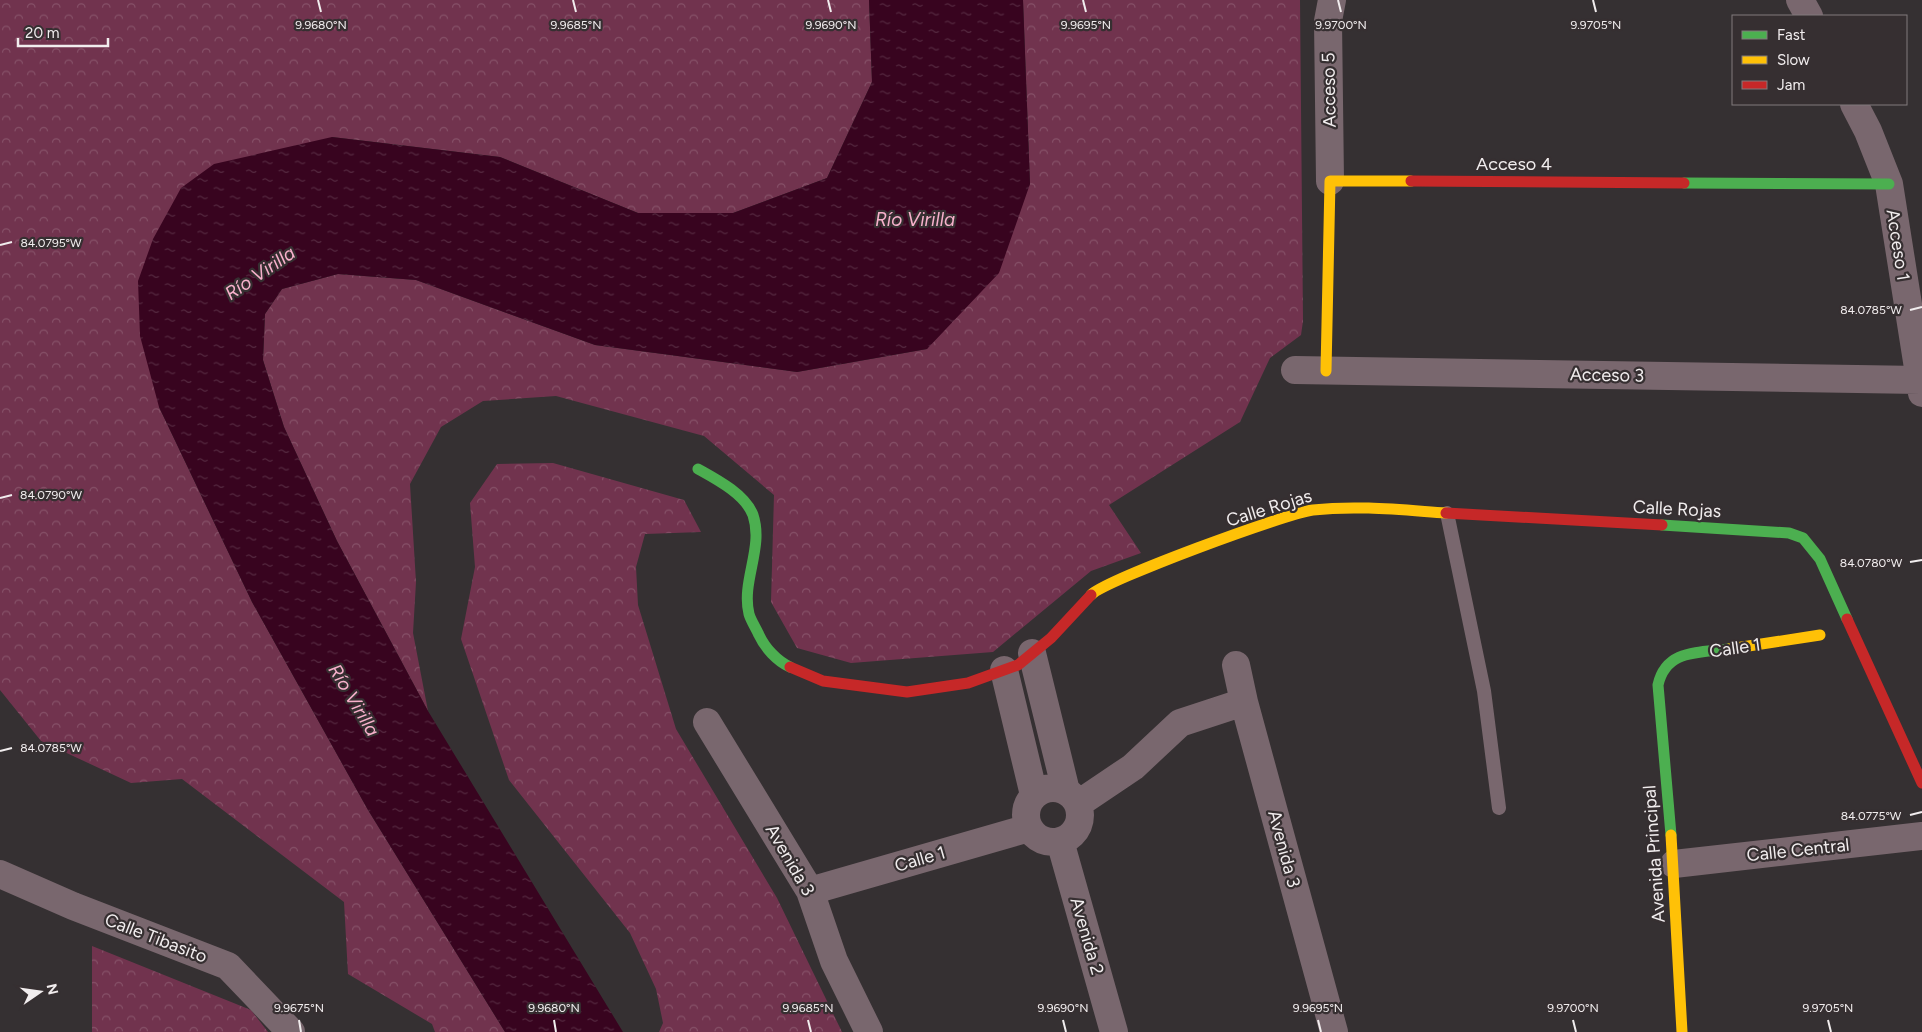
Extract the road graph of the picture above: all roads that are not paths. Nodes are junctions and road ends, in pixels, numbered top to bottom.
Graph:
1 (1332, 0) edge
2 (1800, 0) edge
3 (1808, 15) edge
4 (1855, 105) edge
5 (1330, 181) junction
6 (1889, 184) junction
7 (1295, 370) dead end
8 (1326, 371) junction
9 (1921, 386) edge
10 (698, 469) dead end
11 (1447, 513) junction
12 (1820, 635) dead end
13 (1032, 653) junction
14 (1236, 665) dead end
15 (1004, 670) junction
16 (1660, 675) joint
17 (1244, 702) junction
18 (707, 722) dead end
19 (1922, 783) edge
20 (1034, 796) junction
21 (1072, 797) junction
22 (1500, 808) dead end
23 (1029, 828) junction
24 (1922, 836) edge
25 (1060, 841) junction
26 (1674, 864) junction
27 (0, 874) edge
28 (810, 891) junction
29 (291, 1032) edge
30 (869, 1032) edge
31 (1114, 1032) edge
32 (1334, 1032) edge
33 (1682, 1032) edge

1 - 5 street, Acceso 5
2 - 3 street
4 - 6 street, Acceso 1
5 - 6 street, Acceso 4
5 - 8 street
6 - 9 street, Acceso 1
7 - 8 street, Acceso 3
8 - 9 street, Acceso 3
10 - 15 street, Calle Rojas
11 - 13 street, Calle Rojas
11 - 19 street, Calle Rojas
11 - 22 lane
12 - 16 street, Calle 1
13 - 15 street, Calle Rojas
13 - 21 street
14 - 17 street, Avenida 3
15 - 20 street
16 - 26 street, Avenida Principal
17 - 21 street
17 - 32 street, Avenida 3
18 - 28 street, Avenida 3
20 - 21 street
20 - 23 street
21 - 25 street
23 - 25 street
23 - 28 street, Calle 1
24 - 26 street, Calle Central
25 - 31 street, Avenida 2
26 - 33 street, Avenida Principal
27 - 29 street, Calle Tibasito
28 - 30 street, Avenida 3

